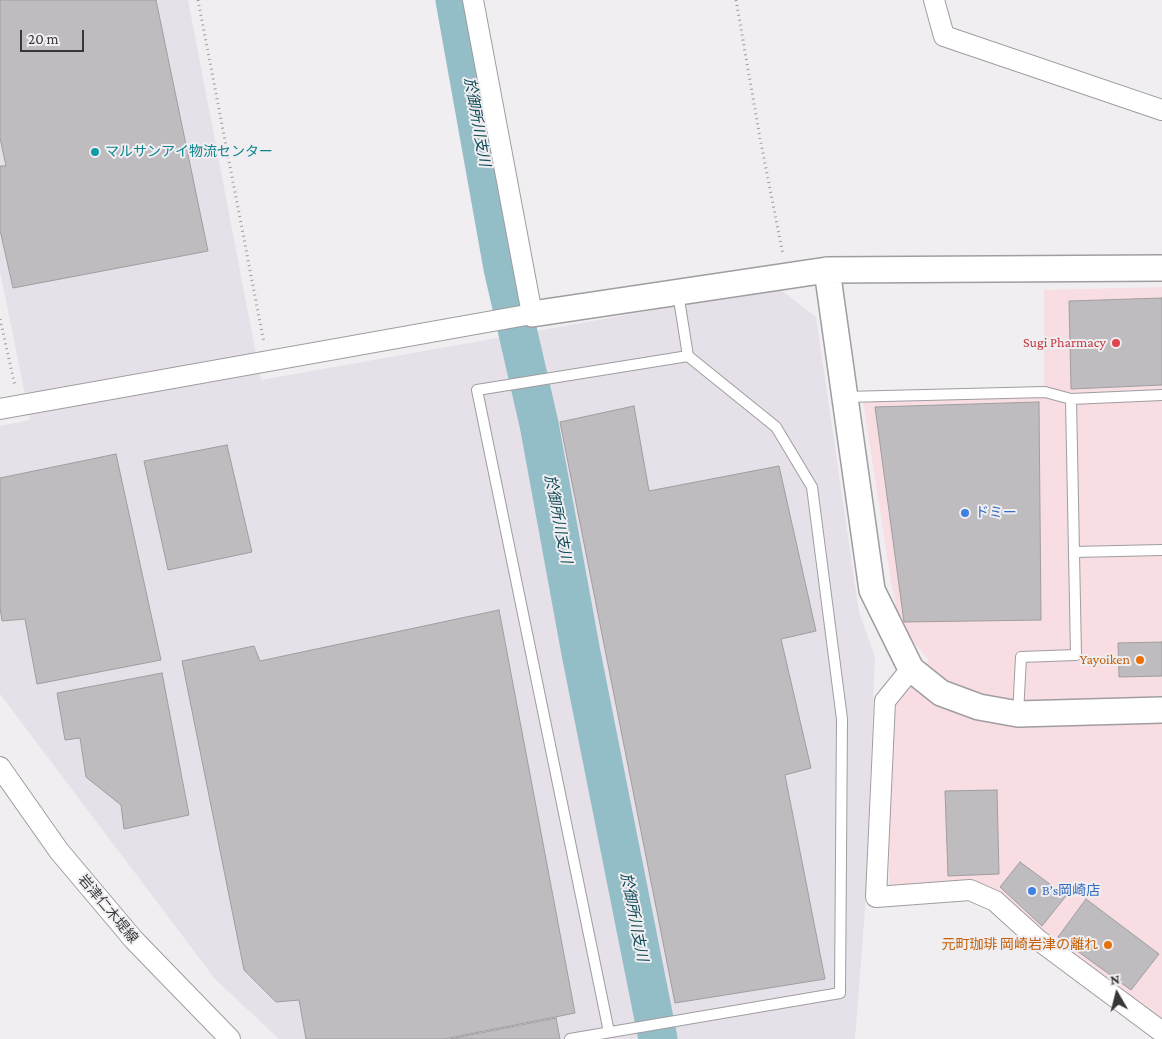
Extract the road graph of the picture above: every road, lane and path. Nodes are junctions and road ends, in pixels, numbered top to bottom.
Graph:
1 (198, 0) edge
2 (473, 0) edge
3 (736, 0) edge
4 (934, 0) edge
5 (1162, 110) edge
6 (1162, 268) edge
7 (827, 270) junction
8 (786, 275) junction
9 (678, 292) junction
10 (532, 314) junction
11 (0, 318) edge
12 (688, 356) junction
13 (268, 362) junction
14 (1162, 395) edge
15 (844, 397) junction
16 (1071, 399) junction
17 (9, 408) edge
18 (1162, 550) edge
19 (1074, 552) junction
20 (912, 669) junction
21 (1162, 710) edge
22 (1018, 714) junction
23 (0, 767) edge
24 (609, 1032) junction
25 (1162, 1032) edge
26 (230, 1039) edge
27 (570, 1039) edge

1 - 13 path
2 - 10 street
3 - 8 path
4 - 5 street
6 - 7 street
7 - 8 street
7 - 15 street
8 - 9 street
9 - 10 street
9 - 12 lane
10 - 13 street
11 - 17 path
12 - 24 lane
12 - 24 lane
13 - 17 street
14 - 16 lane
15 - 16 lane
15 - 20 street
16 - 19 lane
18 - 19 lane
19 - 22 lane
20 - 22 street
20 - 25 street
21 - 22 street
23 - 26 street, 岩津仁木堤線
24 - 27 lane

